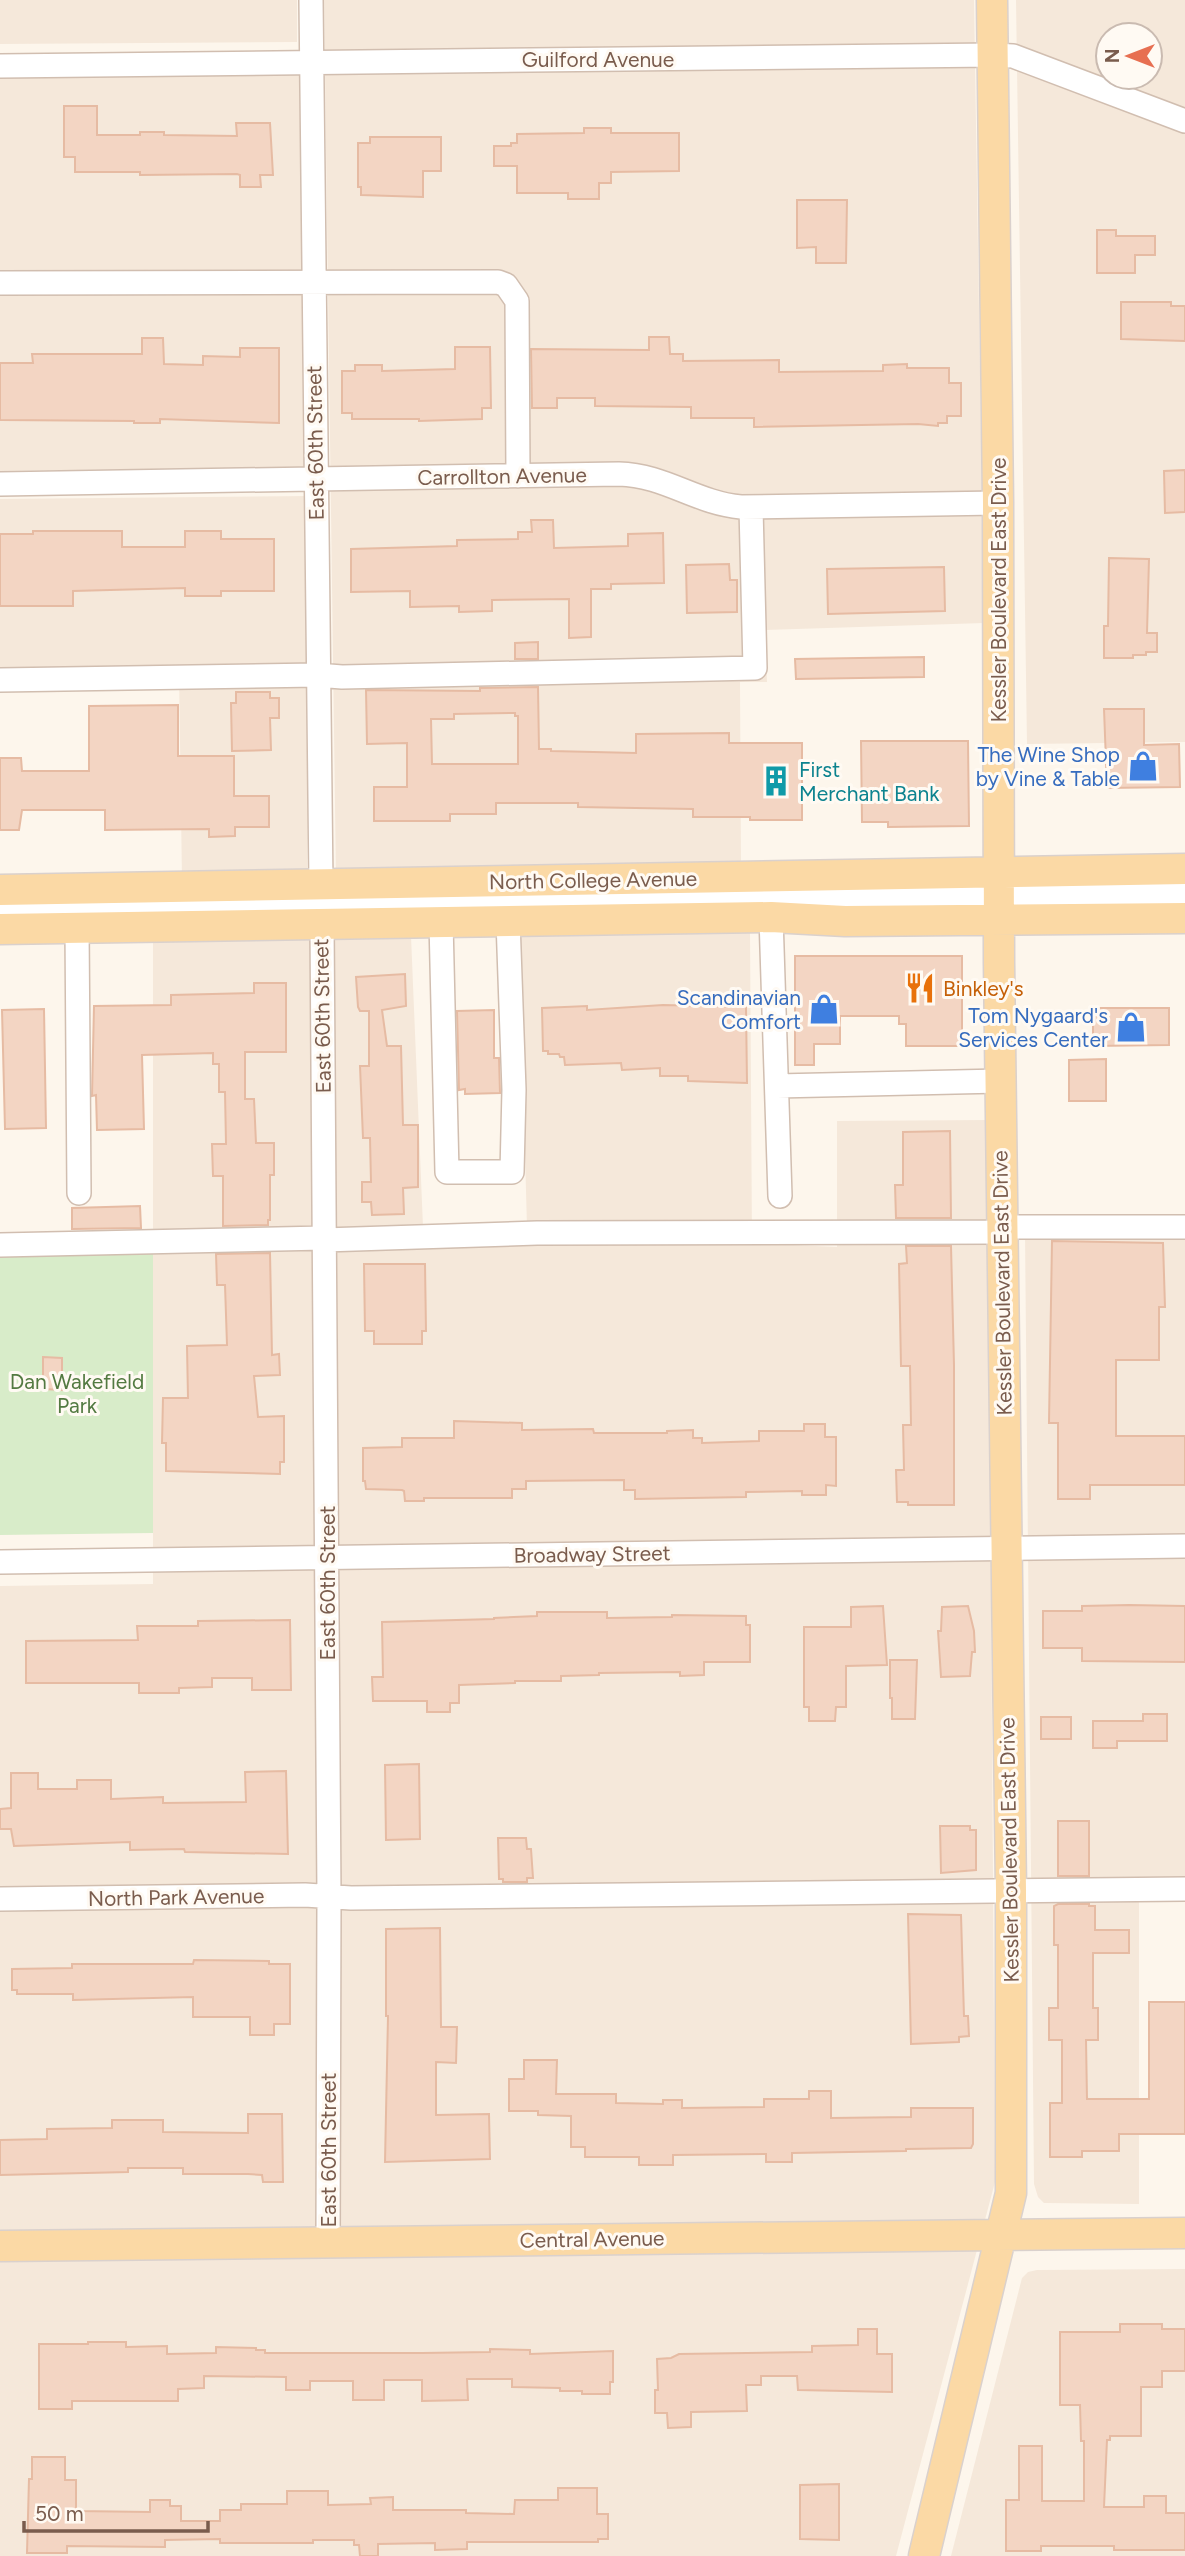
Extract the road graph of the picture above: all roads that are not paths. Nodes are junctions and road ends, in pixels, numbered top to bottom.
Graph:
1 (311, 0) edge
2 (992, 0) edge
3 (993, 55) junction
4 (312, 61) junction
5 (0, 65) edge
6 (1185, 121) edge
7 (313, 282) junction
8 (0, 283) edge
9 (518, 476) junction
10 (315, 480) junction
11 (0, 484) edge
12 (998, 503) junction
13 (751, 508) junction
14 (317, 675) junction
15 (0, 680) edge
16 (1185, 869) edge
17 (321, 886) junction
18 (0, 890) edge
19 (1185, 894) edge
20 (999, 895) junction
21 (0, 910) edge
22 (771, 917) junction
23 (1185, 918) edge
24 (508, 921) junction
25 (441, 922) junction
26 (321, 924) junction
27 (77, 927) junction
28 (0, 929) edge
29 (1000, 1081) junction
30 (777, 1086) junction
31 (79, 1193) dead end
32 (779, 1196) dead end
33 (1185, 1227) edge
34 (1002, 1229) junction
35 (324, 1239) junction
36 (0, 1245) edge
37 (1185, 1546) edge
38 (1005, 1549) junction
39 (327, 1557) junction
40 (0, 1562) edge
41 (1185, 1889) edge
42 (1011, 1891) junction
43 (340, 1898) junction
44 (0, 1899) edge
45 (1185, 2233) edge
46 (1002, 2235) junction
47 (328, 2242) junction
48 (0, 2246) edge
49 (924, 2556) edge

1 - 4 street, East 60th Street
2 - 3 main road, Kessler Boulevard East Drive
3 - 4 street, Guilford Avenue
3 - 6 street, Guilford Avenue
3 - 12 main road, Kessler Boulevard East Drive
4 - 5 street, Guilford Avenue
4 - 7 street, East 60th Street
7 - 8 street
7 - 9 street
7 - 10 street, East 60th Street
9 - 10 street, Carrollton Avenue
9 - 13 street, Carrollton Avenue
10 - 11 street, Carrollton Avenue
10 - 14 street, East 60th Street
12 - 13 street, Carrollton Avenue
12 - 20 main road, Kessler Boulevard East Drive
13 - 14 street
14 - 15 street
14 - 17 street, East 60th Street
16 - 20 main road, North College Avenue
17 - 18 main road, North College Avenue
17 - 20 main road, North College Avenue
19 - 20 street, North College Avenue
20 - 21 street, North College Avenue
20 - 22 main road, North College Avenue
20 - 23 main road, North College Avenue
20 - 29 main road, Kessler Boulevard East Drive
22 - 24 main road, North College Avenue
22 - 30 street
24 - 25 main road, North College Avenue
24 - 25 street
25 - 26 main road, North College Avenue
26 - 27 main road, North College Avenue
26 - 35 street, East 60th Street
27 - 28 main road, North College Avenue
27 - 31 street
29 - 30 street
29 - 34 main road, Kessler Boulevard East Drive
30 - 32 street
33 - 34 street
34 - 35 street
34 - 38 main road, Kessler Boulevard East Drive
35 - 36 street
35 - 39 street, East 60th Street
37 - 38 street, Broadway Street
38 - 39 street, Broadway Street
38 - 42 main road, Kessler Boulevard East Drive
39 - 40 street, Broadway Street
39 - 43 street, East 60th Street
41 - 42 street, North Park Avenue
42 - 43 street, North Park Avenue
42 - 46 main road, Kessler Boulevard East Drive
43 - 44 street, North Park Avenue
43 - 47 street, East 60th Street
45 - 46 main road, Central Avenue
46 - 47 main road, Central Avenue
46 - 49 main road, Kessler Boulevard East Drive
47 - 48 main road, Central Avenue

